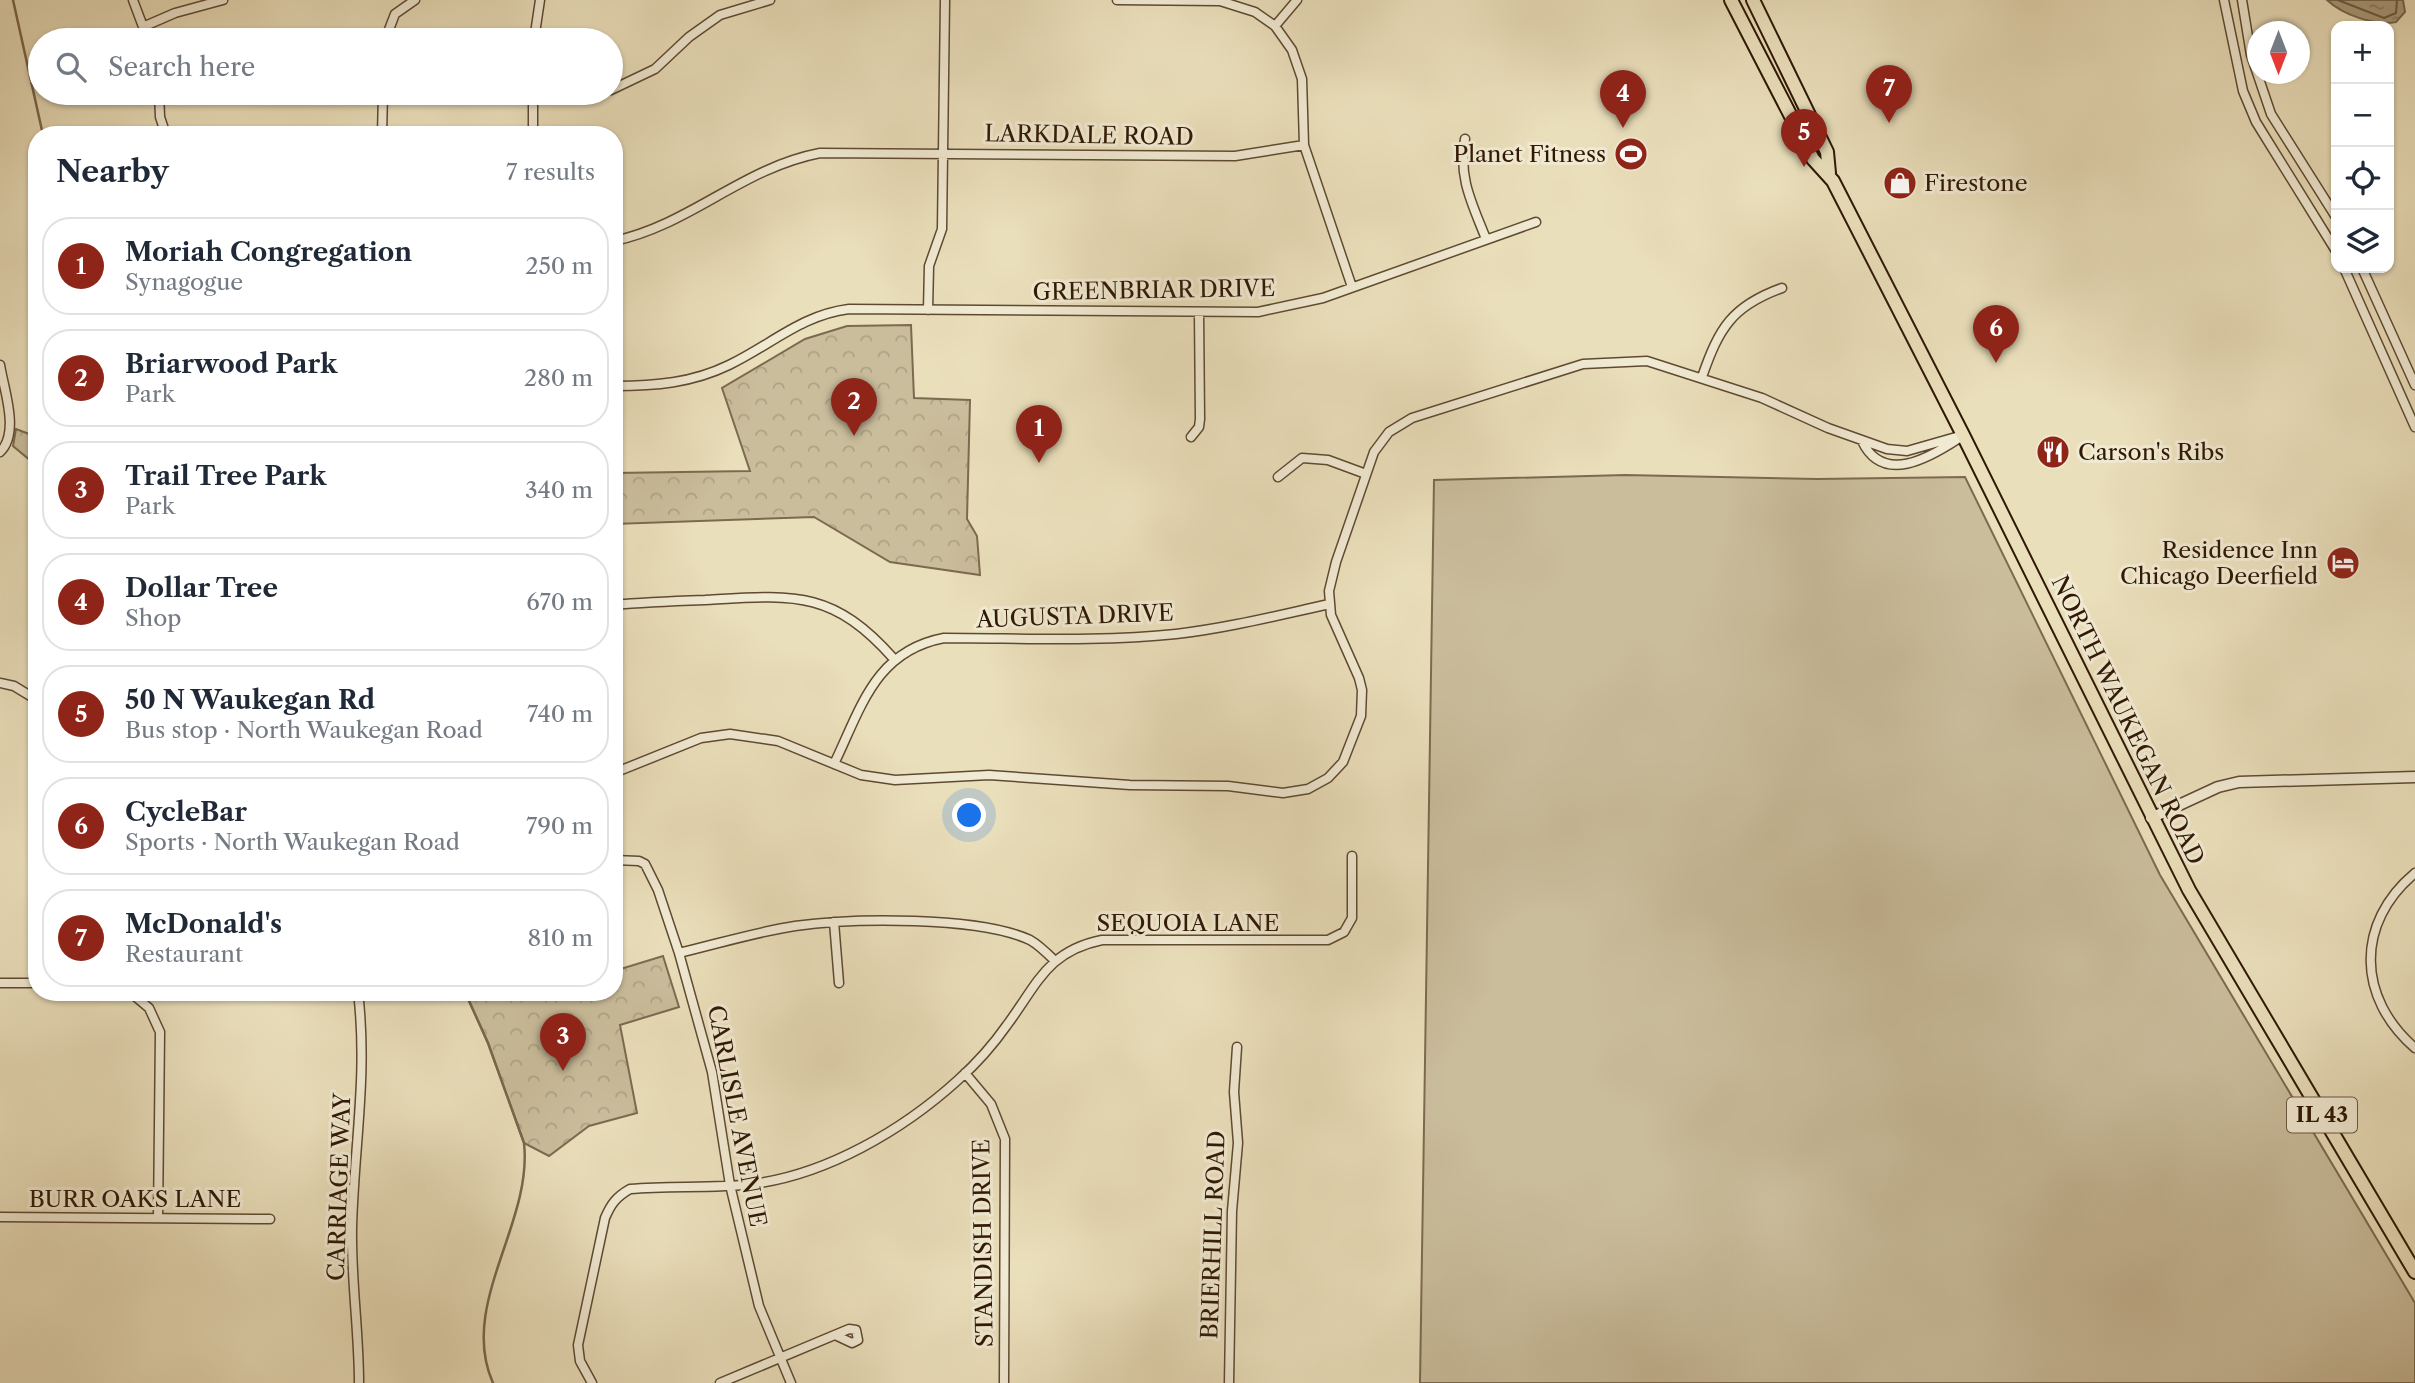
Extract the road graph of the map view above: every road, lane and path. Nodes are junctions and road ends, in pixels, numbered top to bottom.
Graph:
1 (133, 0) edge
2 (223, 0) edge
3 (415, 0) edge
4 (540, 0) edge
5 (770, 0) edge
6 (945, 0) edge
7 (1117, 0) edge
8 (1297, 0) edge
9 (1731, 0) edge
10 (1753, 0) edge
11 (2224, 0) edge
12 (2242, 0) edge
13 (145, 26) joint
14 (1275, 26) junction
15 (390, 28) edge
16 (536, 28) edge
17 (623, 84) edge
18 (160, 105) edge
19 (383, 105) edge
20 (533, 105) edge
21 (163, 126) edge
22 (382, 126) edge
23 (533, 126) edge
24 (1465, 139) dead end
25 (1304, 145) junction
26 (943, 153) junction
27 (1829, 173) junction
28 (2332, 210) edge
29 (1536, 222) dead end
30 (623, 238) edge
31 (1486, 239) junction
32 (2331, 243) edge
33 (2346, 273) edge
34 (2364, 273) edge
35 (1352, 287) junction
36 (1782, 288) dead end
37 (928, 310) junction
38 (1199, 313) junction
39 (0, 365) edge
40 (1702, 377) junction
41 (2415, 385) edge
42 (623, 386) edge
43 (2415, 427) edge
44 (1963, 435) junction
45 (1191, 438) dead end
46 (1862, 441) junction
47 (0, 452) edge
48 (1366, 474) junction
49 (1278, 477) dead end
50 (1330, 604) junction
51 (623, 605) edge
52 (894, 659) junction
53 (0, 683) edge
54 (28, 696) edge
55 (834, 764) junction
56 (623, 769) edge
57 (2415, 776) edge
58 (2151, 818) junction
59 (1352, 856) dead end
60 (623, 860) edge
61 (2415, 873) edge
62 (834, 922) junction
63 (679, 953) junction
64 (1055, 961) junction
65 (0, 983) edge
66 (28, 983) edge
67 (839, 983) dead end
68 (141, 1001) edge
69 (359, 1001) edge
70 (1237, 1047) dead end
71 (2415, 1048) edge
72 (965, 1073) junction
73 (730, 1185) junction
74 (0, 1217) edge
75 (158, 1218) junction
76 (270, 1219) dead end
77 (2415, 1272) edge
78 (835, 1335) dead end
79 (780, 1359) junction
80 (359, 1383) edge
81 (592, 1383) edge
82 (720, 1383) edge
83 (791, 1383) edge
84 (1004, 1383) edge
85 (1229, 1383) edge

1 - 13 street
2 - 13 street
3 - 15 street
4 - 16 street
5 - 17 street
6 - 26 street
7 - 14 street
8 - 14 street
9 - 27 main road, NORTH WAUKEGAN ROAD / IL 43
10 - 27 main road, NORTH WAUKEGAN ROAD / IL 43
11 - 32 street
12 - 28 street
14 - 25 street
18 - 21 street
19 - 22 street
20 - 23 street
24 - 31 street
25 - 26 street, LARKDALE ROAD
25 - 35 street
26 - 30 street, LARKDALE ROAD
26 - 37 street
27 - 44 main road, NORTH WAUKEGAN ROAD / IL 43
29 - 31 street, GREENBRIAR DRIVE
31 - 35 street, GREENBRIAR DRIVE
33 - 43 street
34 - 41 street
35 - 38 street, GREENBRIAR DRIVE
36 - 40 street
37 - 38 street, GREENBRIAR DRIVE
37 - 42 street, GREENBRIAR DRIVE
38 - 45 street
39 - 47 street
40 - 46 street
40 - 48 street
44 - 46 street
44 - 46 street
44 - 58 main road, NORTH WAUKEGAN ROAD / IL 43
48 - 49 street
48 - 50 street
50 - 52 street, AUGUSTA DRIVE
50 - 55 street
51 - 52 street
52 - 55 street
53 - 54 street
55 - 56 street
57 - 58 street
58 - 77 main road, NORTH WAUKEGAN ROAD / IL 43
59 - 64 street, SEQUOIA LANE
60 - 63 street, CARLISLE AVENUE
61 - 71 street
62 - 63 street
62 - 64 street
62 - 67 street
63 - 73 street, CARLISLE AVENUE
64 - 72 street, SEQUOIA LANE
65 - 66 street
68 - 75 street
69 - 80 street, CARRIAGE WAY
70 - 85 street, BRIERHILL ROAD
72 - 73 street, SEQUOIA LANE
72 - 84 street, STANDISH DRIVE
73 - 79 street, CARLISLE AVENUE
73 - 81 street, SEQUOIA LANE
74 - 75 street, BURR OAKS LANE
75 - 76 street, BURR OAKS LANE
78 - 79 street
79 - 82 street
79 - 83 street, CARLISLE AVENUE

